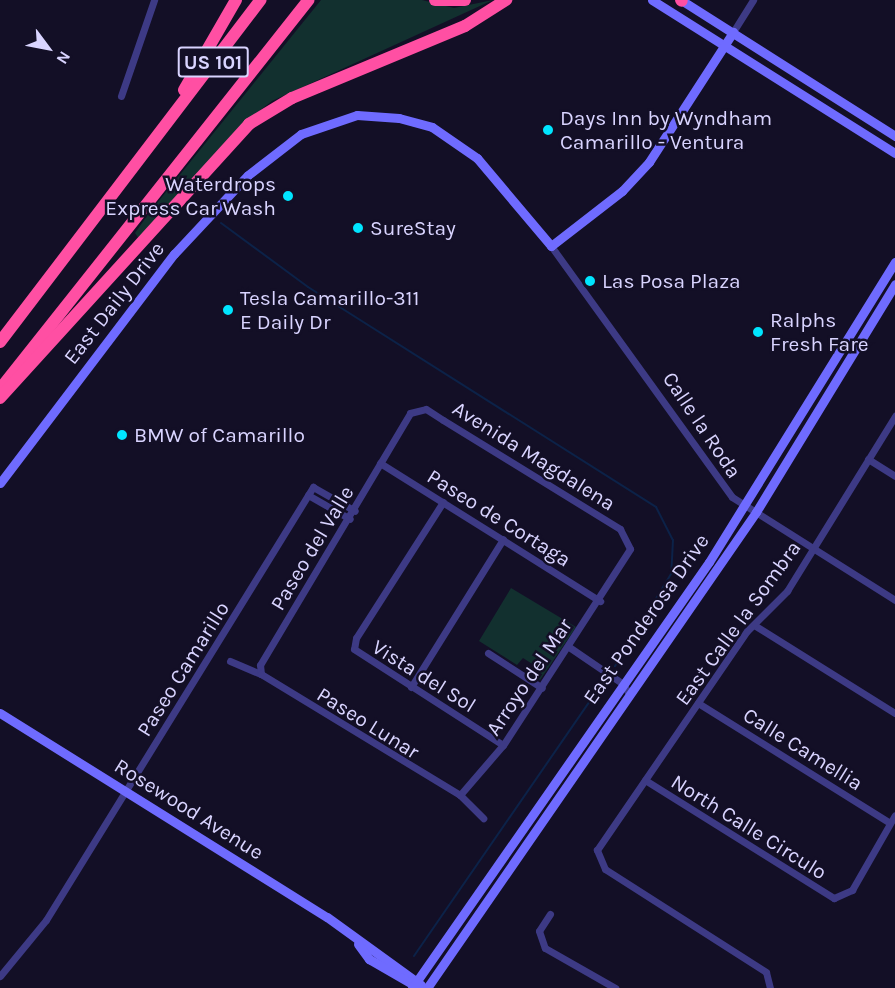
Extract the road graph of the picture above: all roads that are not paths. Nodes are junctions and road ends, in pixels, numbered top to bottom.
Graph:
1 (154, 0) edge
2 (236, 0) edge
3 (261, 0) edge
4 (308, 0) edge
5 (435, 0) edge
6 (465, 0) edge
7 (506, 0) edge
8 (652, 0) edge
9 (681, 0) edge
10 (753, 0) edge
11 (733, 32) junction
12 (725, 47) junction
13 (121, 96) dead end
14 (165, 125) junction
15 (895, 136) edge
16 (895, 153) edge
17 (551, 246) junction
18 (895, 262) edge
19 (895, 284) edge
20 (0, 342) edge
21 (0, 389) edge
22 (0, 398) edge
23 (414, 410) joint
24 (895, 416) edge
25 (868, 459) junction
26 (380, 463) junction
27 (895, 476) edge
28 (0, 483) edge
29 (308, 495) junction
30 (443, 502) junction
31 (746, 505) junction
32 (355, 511) junction
33 (756, 512) junction
34 (350, 519) junction
35 (503, 539) junction
36 (629, 542) joint
37 (813, 549) junction
38 (895, 600) edge
39 (600, 601) junction
40 (754, 626) junction
41 (569, 647) junction
42 (488, 653) dead end
43 (230, 661) dead end
44 (261, 674) junction
45 (623, 684) junction
46 (411, 687) junction
47 (542, 688) junction
48 (630, 695) junction
49 (698, 703) junction
50 (0, 713) edge
51 (895, 713) edge
52 (503, 745) junction
53 (645, 780) junction
54 (125, 790) junction
55 (460, 795) junction
56 (895, 815) edge
57 (483, 818) dead end
58 (890, 823) junction
59 (550, 914) dead end
60 (0, 976) edge
61 (415, 986) edge
62 (426, 988) edge
63 (615, 988) edge
64 (770, 988) edge

1 - 13 street
2 - 14 highway
3 - 14 highway, US 101
4 - 21 highway, US 101
5 - 6 highway
7 - 22 highway
8 - 12 main road
9 - 11 main road
10 - 11 street
11 - 12 main road
11 - 15 main road
12 - 16 main road
12 - 17 main road
14 - 20 highway, US 101
17 - 28 main road, East Daily Drive
17 - 31 street, Calle la Roda
18 - 31 main road, East Ponderosa Drive
19 - 33 main road, East Ponderosa Drive
23 - 26 street, Paseo del Valle
23 - 36 street, Avenida Magdalena
24 - 25 street, East Calle la Sombra
25 - 27 street
25 - 37 street, East Calle la Sombra
26 - 30 street, Paseo de Cortaga
26 - 32 street, Paseo del Valle
29 - 32 street, Paseo Camarillo
29 - 34 street
29 - 54 street, Paseo Camarillo
30 - 35 street, Paseo de Cortaga
30 - 46 street, Vista del Sol
31 - 33 street, Calle la Roda
31 - 45 main road, East Ponderosa Drive
32 - 34 street, Paseo del Valle
33 - 37 street, Calle la Roda
33 - 48 main road, East Ponderosa Drive
34 - 44 street, Paseo del Valle
35 - 39 street, Paseo de Cortaga
35 - 46 street
36 - 39 street, Arroyo del Mar
37 - 38 street, Calle la Roda
37 - 40 street, East Calle la Sombra
39 - 41 street, Arroyo del Mar
40 - 49 street, East Calle la Sombra
40 - 51 street
41 - 45 street
41 - 47 street, Arroyo del Mar
42 - 47 street
43 - 44 street
44 - 55 street, Paseo Lunar
45 - 48 street
45 - 61 main road, East Ponderosa Drive
46 - 52 street, Vista del Sol
47 - 52 street, Arroyo del Mar
48 - 62 main road, East Ponderosa Drive
49 - 53 street, East Calle la Sombra
49 - 58 street, Calle Camellia
50 - 54 main road, Rosewood Avenue
52 - 55 street, Arroyo del Mar
53 - 58 street, North Calle Circulo
53 - 64 street, East Calle la Sombra
54 - 60 street, Paseo Camarillo
54 - 61 main road, Rosewood Avenue
55 - 57 street
56 - 58 street
59 - 63 street
61 - 62 main road, Rosewood Avenue

